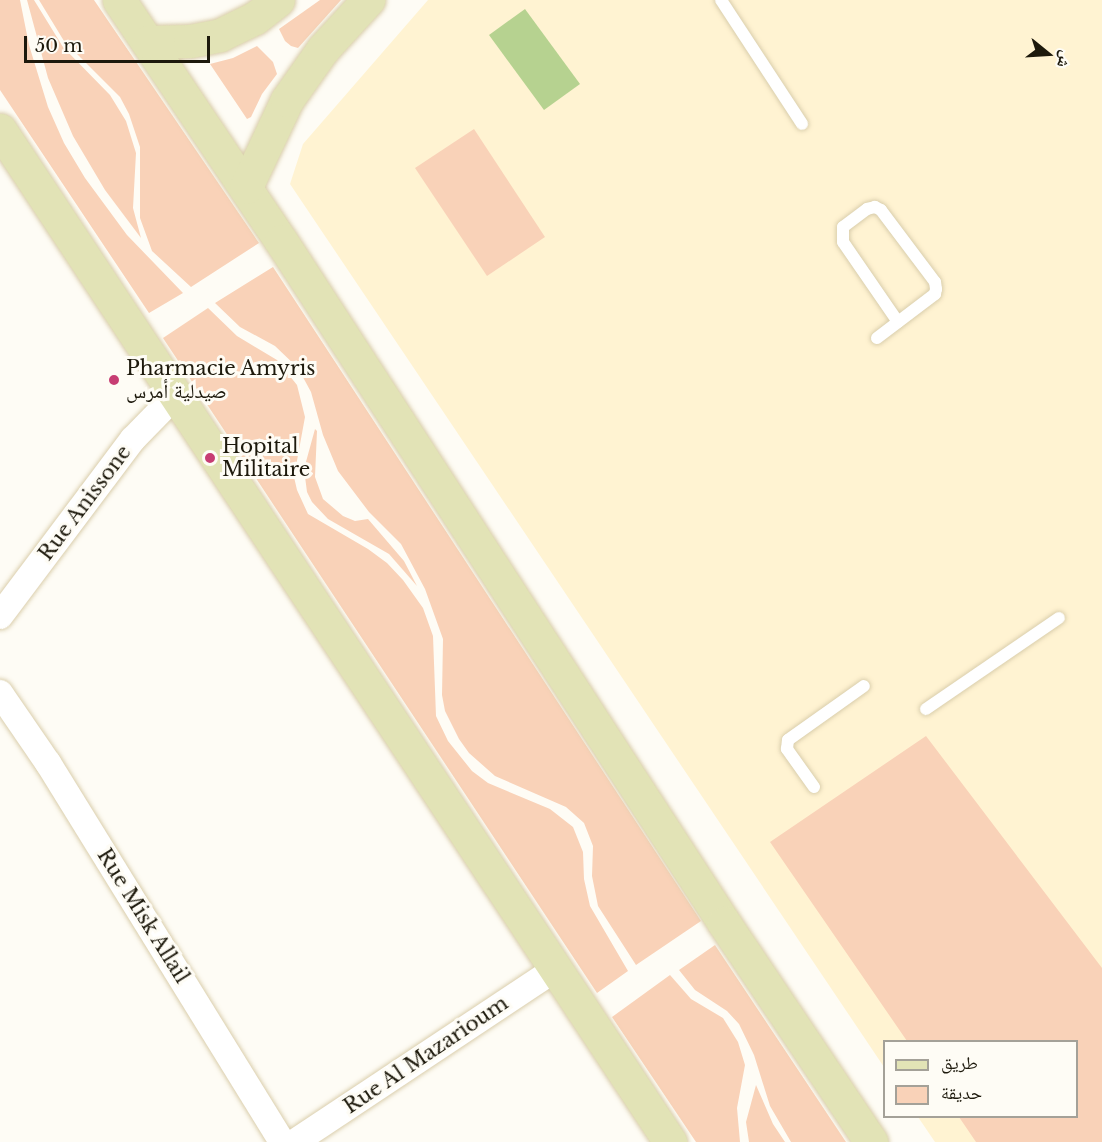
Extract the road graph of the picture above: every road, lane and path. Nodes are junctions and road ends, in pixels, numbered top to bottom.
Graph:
1 (119, 0) edge
2 (278, 0) edge
3 (368, 0) edge
4 (721, 0) edge
5 (148, 42) junction
6 (802, 124) dead end
7 (0, 130) edge
8 (246, 187) junction
9 (898, 322) junction
10 (877, 338) dead end
11 (176, 395) junction
12 (0, 616) edge
13 (1059, 618) dead end
14 (864, 686) dead end
15 (0, 693) edge
16 (926, 709) dead end
17 (814, 787) dead end
18 (557, 968) junction
19 (282, 1142) edge
20 (295, 1142) edge
21 (670, 1142) edge
22 (871, 1142) edge

1 - 5 main road
2 - 5 main road
3 - 8 main road
4 - 6 lane
5 - 8 main road
7 - 11 main road
8 - 22 main road
9 - 9 lane
9 - 10 lane
11 - 12 street, Rue Anissone
11 - 18 main road
13 - 16 lane
14 - 17 lane
15 - 19 street, Rue Misk Allail
18 - 20 street, Rue Al Mazarioum
18 - 21 main road

